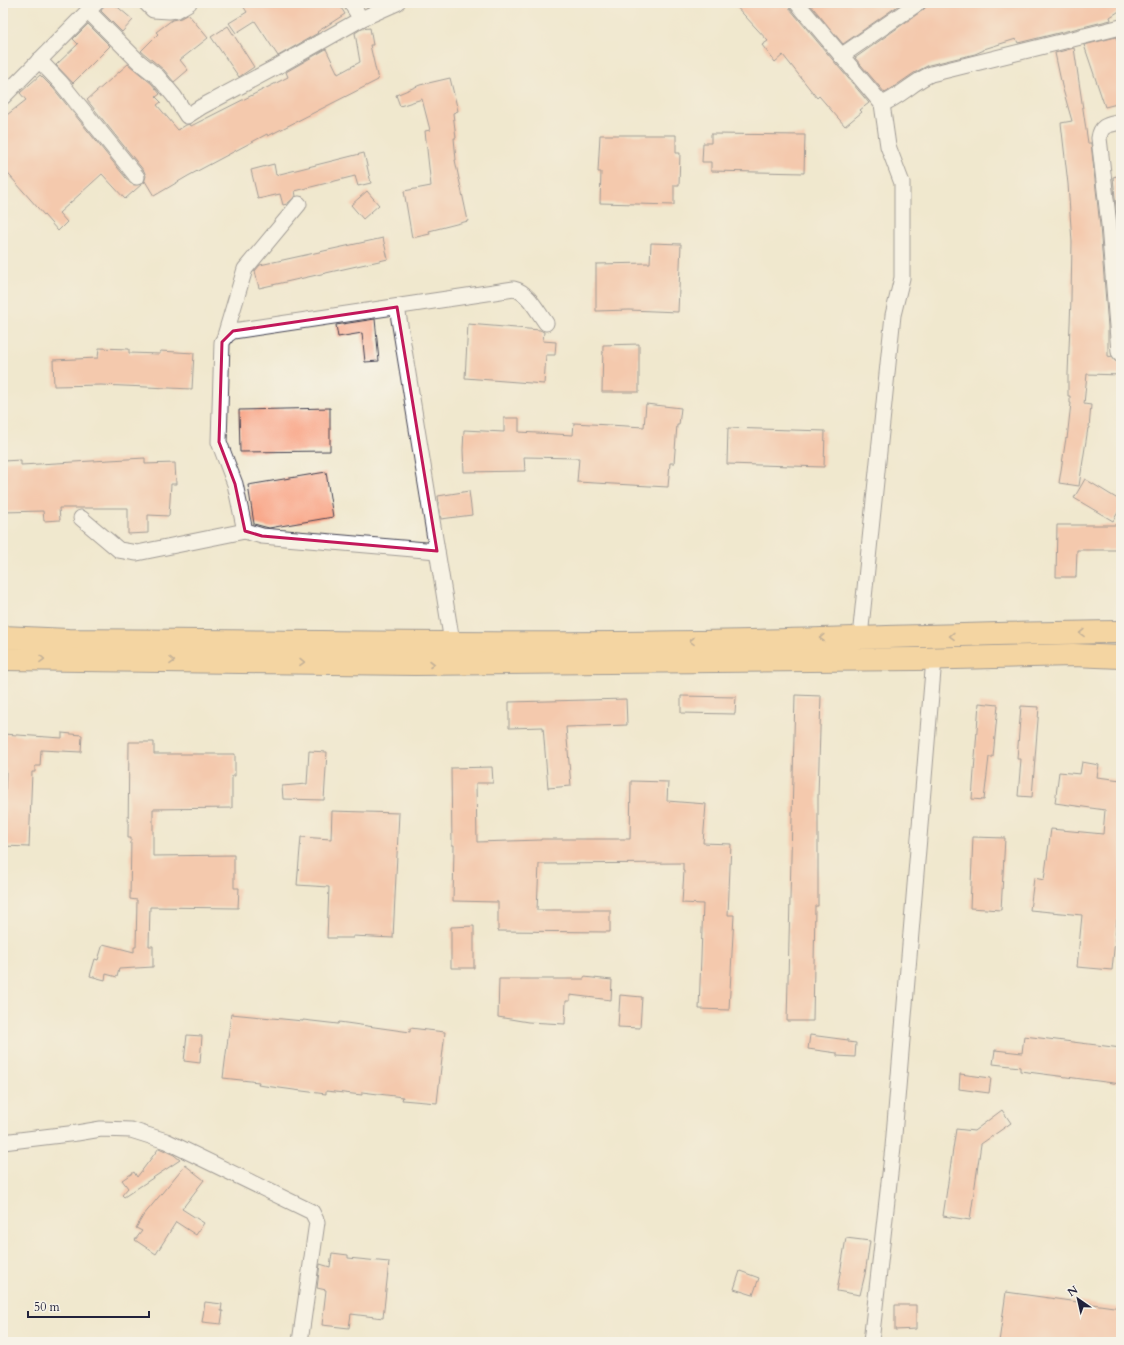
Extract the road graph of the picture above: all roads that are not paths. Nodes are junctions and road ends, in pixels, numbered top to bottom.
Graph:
1 (146, 3) edge
2 (189, 3) edge
3 (351, 3) edge
4 (397, 3) edge
5 (797, 3) edge
6 (918, 3) edge
7 (92, 7) edge
8 (361, 19) junction
9 (1121, 27) edge
10 (841, 56) junction
11 (39, 60) junction
12 (3, 97) edge
13 (882, 104) junction
14 (1121, 122) edge
15 (137, 177) dead end
16 (299, 204) dead end
17 (397, 307) junction
18 (546, 323) dead end
19 (224, 339) junction
20 (1121, 354) edge
21 (81, 518) dead end
22 (245, 531) junction
23 (437, 551) junction
24 (1121, 632) edge
25 (3, 637) edge
26 (860, 637) junction
27 (452, 642) junction
28 (1121, 656) edge
29 (3, 659) edge
30 (934, 659) junction
31 (3, 1142) edge
32 (300, 1342) edge
33 (871, 1342) edge

1 - 2 street
3 - 8 street
4 - 8 street
5 - 10 street
6 - 10 street
7 - 8 street
7 - 11 street
9 - 13 street
10 - 13 street
11 - 12 street
11 - 15 street
13 - 26 street
14 - 20 street
16 - 19 street
17 - 18 street
17 - 19 street
17 - 23 street
19 - 22 street
21 - 22 street
22 - 23 street
23 - 27 street
24 -> 26 main road
25 - 27 main road
26 -> 27 main road
28 - 30 main road
29 -> 30 main road
30 - 33 street
31 - 32 street

